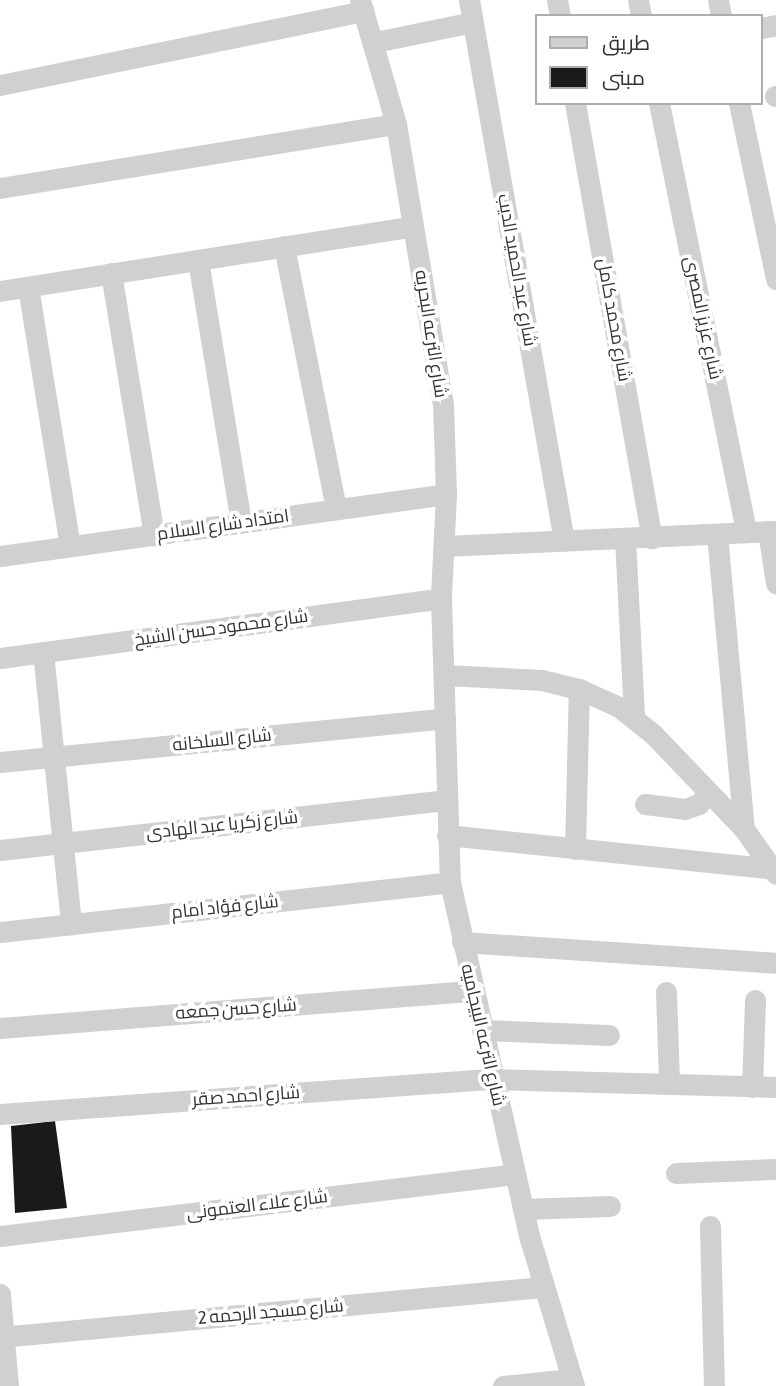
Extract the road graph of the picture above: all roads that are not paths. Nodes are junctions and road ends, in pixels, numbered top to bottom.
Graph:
1 (469, 0) edge
2 (362, 6) edge
3 (473, 22) junction
4 (375, 42) junction
5 (0, 85) edge
6 (575, 105) edge
7 (659, 105) edge
8 (739, 105) edge
9 (396, 124) junction
10 (0, 188) edge
11 (413, 226) junction
12 (284, 246) junction
13 (198, 260) junction
14 (111, 273) junction
15 (776, 279) edge
16 (28, 287) junction
17 (0, 291) edge
18 (446, 494) junction
19 (336, 509) junction
20 (241, 523) junction
21 (772, 531) edge
22 (747, 532) junction
23 (717, 534) junction
24 (154, 535) junction
25 (625, 538) junction
26 (652, 538) junction
27 (564, 541) junction
28 (444, 546) junction
29 (70, 547) junction
30 (0, 556) edge
31 (776, 583) edge
32 (441, 598) junction
33 (43, 652) junction
34 (0, 658) edge
35 (444, 676) junction
36 (579, 689) junction
37 (445, 718) junction
38 (634, 718) junction
39 (55, 756) junction
40 (0, 762) edge
41 (708, 792) junction
42 (445, 800) junction
43 (645, 804) dead end
44 (744, 829) junction
45 (447, 835) junction
46 (63, 843) junction
47 (575, 849) junction
48 (0, 850) edge
49 (775, 872) edge
50 (450, 881) junction
51 (71, 925) junction
52 (0, 932) edge
53 (462, 942) junction
54 (776, 964) edge
55 (473, 991) junction
56 (666, 992) dead end
57 (755, 1000) dead end
58 (0, 1028) edge
59 (482, 1030) junction
60 (609, 1035) dead end
61 (493, 1079) junction
62 (669, 1084) junction
63 (752, 1087) junction
64 (776, 1087) edge
65 (0, 1114) edge
66 (776, 1169) edge
67 (676, 1173) dead end
68 (515, 1174) junction
69 (610, 1206) dead end
70 (523, 1209) junction
71 (710, 1226) dead end
72 (0, 1236) edge
73 (542, 1287) junction
74 (0, 1294) edge
75 (2, 1337) edge
76 (573, 1382) edge
77 (8, 1386) edge
78 (503, 1386) edge
79 (714, 1386) edge

1 - 3 street, شارع عبد الحميد الديب
2 - 4 street, شارع الترعه البحريه
2 - 5 street
3 - 4 street
3 - 27 street, شارع عبد الحميد الديب
4 - 9 street, شارع الترعه البحريه
6 - 26 street, شارع محمد كامل
7 - 22 street, شارع عزيز المصرى
8 - 15 street
9 - 10 street
9 - 11 street, شارع الترعه البحريه
11 - 12 street
11 - 18 street, شارع الترعه البحريه
12 - 13 street
12 - 19 street
13 - 14 street
13 - 20 street
14 - 16 street
14 - 24 street
16 - 17 street
16 - 29 street
18 - 19 street, امتداد شارع السلام
18 - 28 street, شارع الترعه البحريه
19 - 20 street, امتداد شارع السلام
20 - 24 street, امتداد شارع السلام
21 - 22 street
21 - 31 street
22 - 23 street
23 - 26 street
23 - 44 street
24 - 29 street, امتداد شارع السلام
25 - 26 street
25 - 27 street
25 - 38 street
27 - 28 street
28 - 32 street, شارع الترعه البحريه
29 - 30 street, امتداد شارع السلام
32 - 33 street, شارع محمود حسن الشيخ
32 - 35 street, شارع الترعه البحريه
33 - 34 street, شارع محمود حسن الشيخ
33 - 39 street
35 - 36 street
35 - 37 street, شارع الترعه البيجاميه
36 - 38 street
36 - 47 street
37 - 39 street, شارع السلخانه
37 - 42 street, شارع الترعه البيجاميه
38 - 41 street
39 - 40 street, شارع السلخانه
39 - 46 street
41 - 43 street
41 - 44 street
42 - 45 street, شارع الترعه البيجاميه
42 - 46 street, شارع زكريا عبد الهادى
44 - 49 street
45 - 47 street
45 - 50 street, شارع الترعه البيجاميه
46 - 48 street, شارع زكريا عبد الهادى
46 - 51 street
47 - 49 street
50 - 51 street, شارع فؤاد امام
50 - 53 street, شارع الترعه البيجاميه
51 - 52 street, شارع فؤاد امام
53 - 54 street
53 - 55 street, شارع الترعه البيجاميه
55 - 58 street, شارع حسن جمعه
55 - 59 street, شارع الترعه البيجاميه
56 - 62 street
57 - 63 street
59 - 60 street
59 - 61 street, شارع الترعه البيجاميه
61 - 62 street, شارع احمد صقر
61 - 65 street, شارع احمد صقر
61 - 68 street, شارع الترعه البيجاميه
62 - 63 street, شارع احمد صقر
63 - 64 street, شارع احمد صقر
66 - 67 street
68 - 70 street, شارع الترعه البيجاميه
68 - 72 street, شارع علاء العتمونى
69 - 70 street
70 - 73 street, شارع الترعه البيجاميه
71 - 79 street
73 - 75 street, شارع مسجد الرحمه 2
73 - 76 street, شارع الترعه البيجاميه
74 - 75 street
75 - 77 street
76 - 78 street

